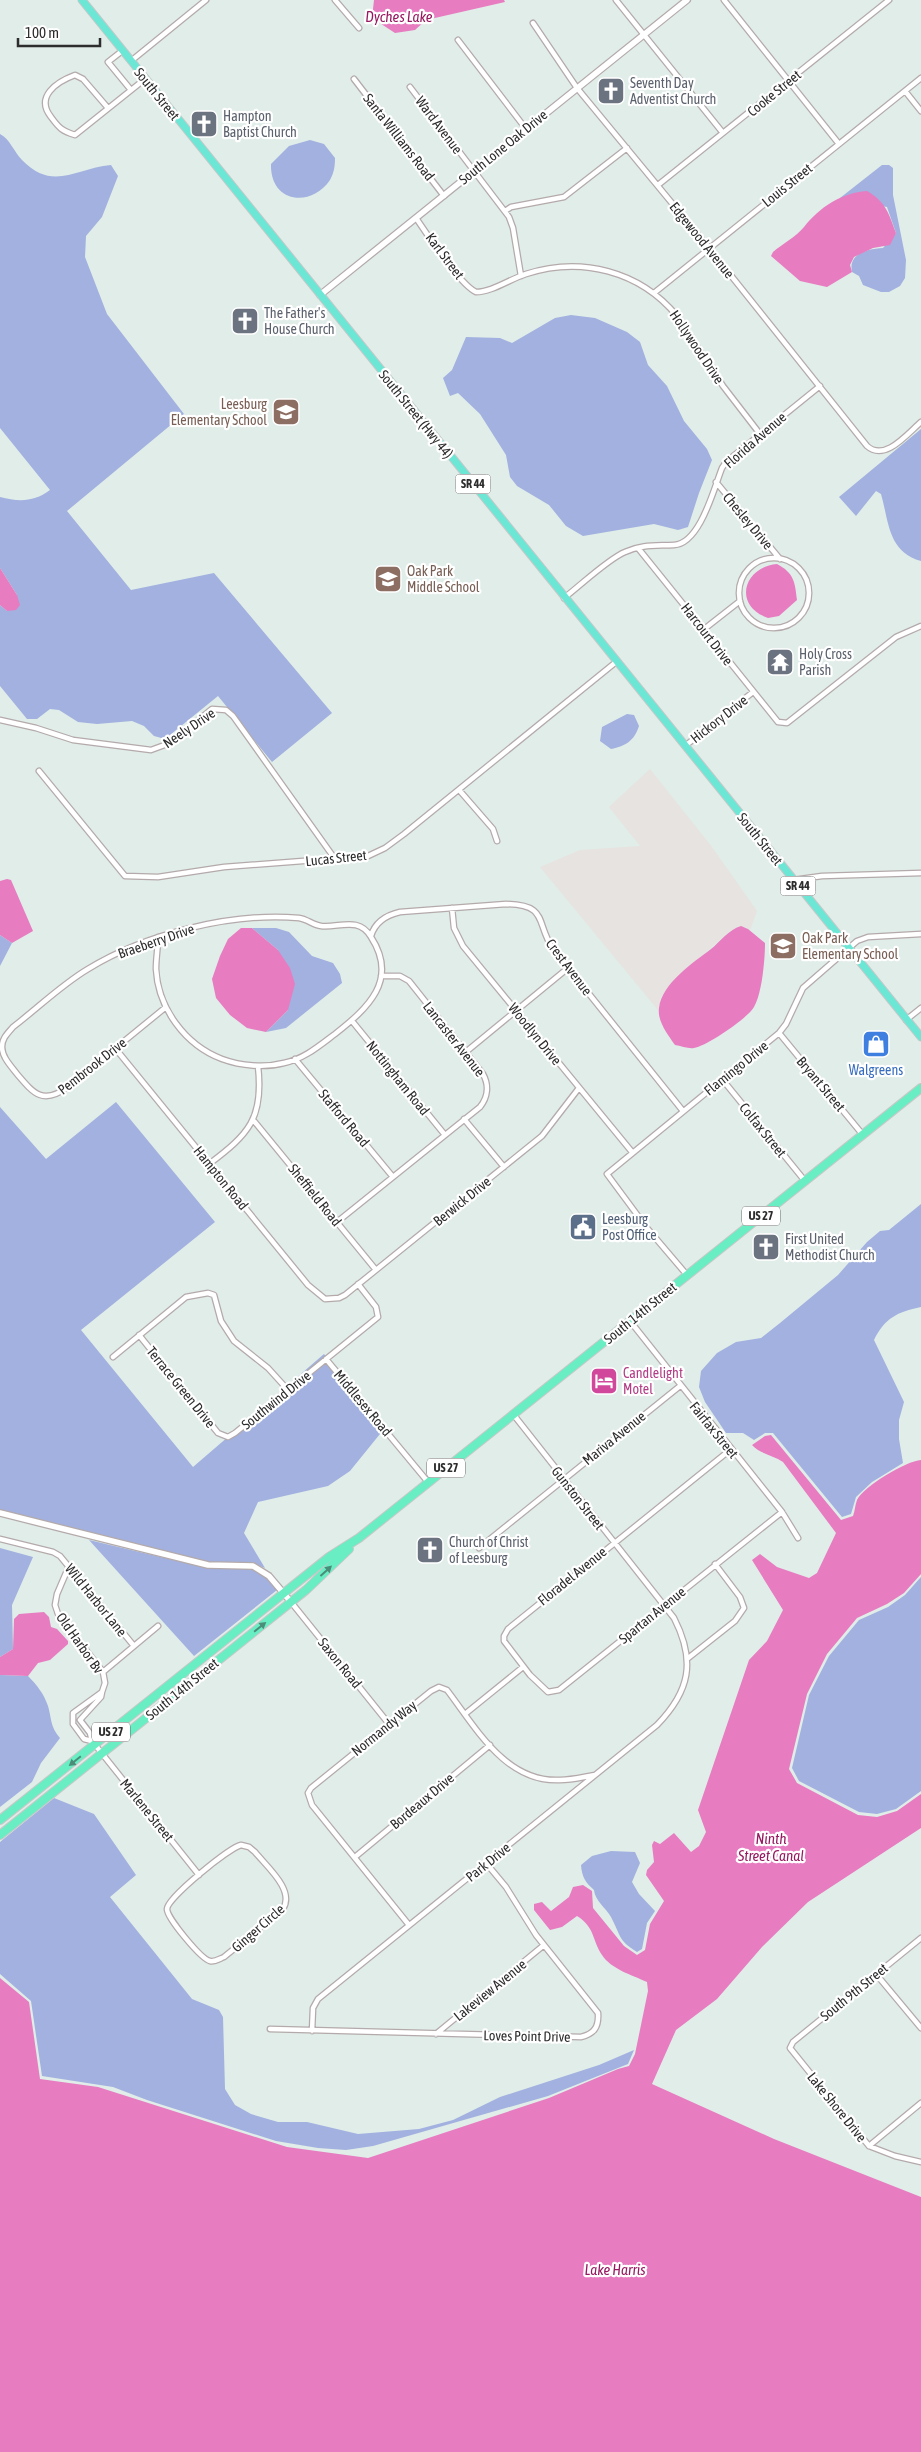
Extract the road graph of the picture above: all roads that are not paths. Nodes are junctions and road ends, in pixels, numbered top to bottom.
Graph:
1 (82, 0) edge
2 (206, 0) edge
3 (335, 0) edge
4 (616, 0) edge
5 (687, 0) edge
6 (724, 0) edge
7 (889, 0) edge
8 (533, 23) dead end
9 (359, 28) dead end
10 (644, 34) junction
11 (458, 40) dead end
12 (122, 51) junction
13 (130, 61) junction
14 (921, 78) edge
15 (145, 79) junction
16 (354, 79) dead end
17 (788, 81) junction
18 (410, 87) dead end
19 (577, 88) junction
20 (131, 90) junction
21 (905, 91) junction
22 (108, 108) junction
23 (921, 111) edge
24 (526, 129) junction
25 (723, 133) junction
26 (839, 144) junction
27 (627, 148) junction
28 (474, 171) junction
29 (658, 185) junction
30 (444, 196) junction
31 (505, 211) junction
32 (416, 218) junction
33 (270, 234) joint
34 (709, 248) junction
35 (521, 276) junction
36 (476, 292) joint
37 (654, 293) junction
38 (320, 295) junction
39 (820, 386) junction
40 (921, 422) edge
41 (760, 434) junction
42 (716, 482) junction
43 (638, 548) junction
44 (780, 559) junction
45 (564, 598) junction
46 (740, 601) junction
47 (921, 626) edge
48 (703, 630) junction
49 (616, 662) junction
50 (753, 692) junction
51 (0, 720) edge
52 (675, 734) joint
53 (685, 746) junction
54 (38, 771) dead end
55 (460, 791) junction
56 (497, 840) dead end
57 (335, 859) junction
58 (921, 873) edge
59 (793, 880) junction
60 (452, 908) junction
61 (921, 934) edge
62 (371, 936) junction
63 (158, 937) junction
64 (849, 948) junction
65 (568, 968) junction
66 (382, 976) junction
67 (166, 1007) junction
68 (921, 1008) edge
69 (516, 1011) junction
70 (906, 1020) junction
71 (352, 1021) junction
72 (779, 1033) junction
73 (921, 1037) edge
74 (2, 1048) joint
75 (115, 1048) junction
76 (467, 1051) junction
77 (296, 1060) junction
78 (258, 1066) junction
79 (722, 1080) junction
80 (579, 1088) junction
81 (921, 1088) edge
82 (683, 1111) junction
83 (464, 1119) junction
84 (254, 1120) junction
85 (445, 1134) junction
86 (863, 1135) junction
87 (632, 1152) junction
88 (209, 1164) junction
89 (504, 1167) junction
90 (393, 1177) junction
91 (805, 1181) junction
92 (337, 1222) junction
93 (376, 1270) junction
94 (687, 1275) junction
95 (358, 1284) junction
96 (332, 1299) joint
97 (630, 1321) junction
98 (139, 1335) junction
99 (113, 1357) dead end
100 (326, 1359) junction
101 (680, 1386) junction
102 (288, 1390) junction
103 (513, 1414) junction
104 (225, 1436) joint
105 (730, 1450) junction
106 (563, 1479) junction
107 (428, 1482) junction
108 (782, 1512) junction
109 (0, 1514) edge
110 (359, 1538) junction
111 (798, 1538) dead end
112 (0, 1539) edge
113 (614, 1542) junction
114 (479, 1548) dead end
115 (715, 1564) junction
116 (69, 1566) junction
117 (284, 1593) junction
118 (291, 1602) junction
119 (664, 1605) junction
120 (158, 1626) dead end
121 (134, 1646) junction
122 (687, 1659) junction
123 (523, 1667) junction
124 (104, 1672) junction
125 (102, 1692) junction
126 (74, 1712) junction
127 (465, 1714) junction
128 (80, 1720) junction
129 (389, 1724) junction
130 (94, 1743) junction
131 (490, 1745) junction
132 (102, 1753) junction
133 (597, 1774) junction
134 (0, 1820) edge
135 (0, 1835) edge
136 (355, 1857) junction
137 (486, 1863) junction
138 (199, 1875) junction
139 (409, 1925) junction
140 (921, 1938) edge
141 (544, 1945) junction
142 (876, 1974) junction
143 (921, 2028) edge
144 (270, 2030) dead end
145 (312, 2031) junction
146 (436, 2034) junction
147 (790, 2048) joint
148 (921, 2103) edge
149 (869, 2146) junction
150 (921, 2162) edge

1 - 12 main road, South Street / SR 44
2 - 13 street
3 - 9 street
4 - 10 street
5 - 10 street, South Lone Oak Drive
6 - 17 street
7 - 17 street, Cooke Street
8 - 19 street, Edgewood Avenue
10 - 19 street, South Lone Oak Drive
10 - 25 street
11 - 24 street
12 - 13 main road, South Street / SR 44
12 - 20 street
13 - 15 main road, South Street / SR 44
14 - 21 street, Louis Street
15 - 20 street
15 - 33 main road, South Street / SR 44
16 - 30 street, Santa Williams Road
17 - 25 street, Cooke Street
17 - 26 street
18 - 28 street, Ward Avenue
19 - 24 street, South Lone Oak Drive
19 - 27 street, Edgewood Avenue
20 - 22 street
21 - 23 street
21 - 26 street, Louis Street
22 - 22 street
24 - 28 street, South Lone Oak Drive
25 - 29 street, Cooke Street
26 - 34 street, Louis Street
27 - 29 street, Edgewood Avenue
27 - 31 street
28 - 30 street, South Lone Oak Drive
28 - 31 street, Ward Avenue
29 - 34 street, Edgewood Avenue
30 - 32 street, South Lone Oak Drive
31 - 35 street, Ward Avenue
32 - 36 street, Karl Street
32 - 38 street, South Lone Oak Drive
33 - 38 main road, South Street (Hwy 44) / SR 44
34 - 37 street, Louis Street
34 - 39 street, Edgewood Avenue
35 - 36 street, Hollywood Drive
35 - 37 street, Hollywood Drive
37 - 41 street, Hollywood Drive
38 - 45 main road, South Street (Hwy 44) / SR 44
39 - 40 street, Edgewood Avenue
39 - 41 street, Florida Avenue
41 - 42 street, Florida Avenue
42 - 43 street, Florida Avenue
42 - 44 street, Chesley Drive
43 - 45 street, Florida Avenue
43 - 48 street, Harcourt Drive
44 - 46 street
44 - 46 street
45 - 49 main road, South Street (Hwy 44) / SR 44
46 - 48 street
47 - 50 street, Harcourt Drive
48 - 50 street, Harcourt Drive
49 - 52 main road, South Street (Hwy 44) / SR 44
49 - 55 street, Lucas Street
50 - 53 street, Hickory Drive
51 - 57 street, Neely Drive
52 - 53 main road, South Street / SR 44
53 - 59 main road, South Street / SR 44
54 - 57 street, Lucas Street
55 - 56 street
55 - 57 street, Lucas Street
58 - 59 street
59 - 64 main road, South Street / SR 44
60 - 62 street, Crest Avenue
60 - 65 street, Crest Avenue
60 - 69 street, Woodlyn Drive
61 - 64 street, Flamingo Drive
62 - 63 street, Braeberry Drive
62 - 66 street
63 - 67 street
63 - 74 street, Braeberry Drive
64 - 70 main road, South Street / SR 44
64 - 72 street, Flamingo Drive
65 - 69 street
65 - 82 street, Crest Avenue
66 - 71 street
66 - 76 street, Lancaster Avenue
67 - 75 street, Pembrook Drive
67 - 78 street
68 - 70 street
69 - 76 street
69 - 80 street, Woodlyn Drive
70 - 73 main road, South Street / SR 44
71 - 77 street
71 - 85 street, Nottingham Road
72 - 79 street, Flamingo Drive
72 - 86 street, Bryant Street
74 - 75 street, Pembrook Drive
75 - 88 street, Hampton Road
76 - 83 street, Lancaster Avenue
77 - 78 street
77 - 90 street, Stafford Road
78 - 84 street
79 - 82 street, Flamingo Drive
79 - 91 street, Colfax Street
80 - 87 street, Woodlyn Drive
80 - 89 street, Berwick Drive
81 - 86 highway, South 14th Street / US 27
82 - 87 street, Flamingo Drive
83 - 85 street, Lancaster Avenue
83 - 89 street
84 - 88 street
84 - 92 street, Sheffield Road
85 - 90 street, Lancaster Avenue
86 - 91 highway, South 14th Street / US 27
87 - 94 street, Flamingo Drive
88 - 96 street, Hampton Road
89 - 93 street, Berwick Drive
90 - 92 street, Lancaster Avenue
91 - 94 highway, South 14th Street / US 27
92 - 93 street, Sheffield Road
93 - 95 street, Berwick Drive
94 - 97 highway, South 14th Street / US 27
95 - 96 street, Berwick Drive
95 - 100 street, Middlesex Road
97 - 101 street, Fairfax Street
97 - 103 highway, South 14th Street / US 27
98 - 99 street
98 - 102 street
98 - 104 street, Terrace Green Drive
100 - 102 street, Southwind Drive
100 - 107 street, Middlesex Road
101 - 105 street, Fairfax Street
101 - 106 street, Mariva Avenue
102 - 104 street, Southwind Drive
103 - 106 street, Gunston Street
103 - 107 highway, South 14th Street / US 27
105 - 108 street, Fairfax Street
105 - 113 street, Floradel Avenue
106 - 113 street, Gunston Street
106 - 114 street, Mariva Avenue
107 - 110 highway, South 14th Street / US 27
108 - 111 street, Fairfax Street
108 - 115 street, Spartan Avenue
109 - 117 street
110 - 117 highway, South 14th Street / US 27
118 -> 110 highway, South 14th Street / US 27
112 - 116 street, Wild Harbor Lane
113 - 119 street, Gunston Street
113 - 123 street, Floradel Avenue
115 - 119 street, Spartan Avenue
115 - 122 street
116 - 121 street, Wild Harbor Lane
116 - 124 street, Old Harbor Bv
117 - 118 street
117 - 130 highway, South 14th Street / US 27
118 - 129 street, Saxon Road
132 -> 118 highway, South 14th Street / US 27
119 - 122 street, Gunston Street
119 - 123 street, Spartan Avenue
120 - 121 street
121 - 124 street
122 - 133 street, Park Drive
123 - 127 street
124 - 125 street, Old Harbor Bv
125 - 126 street, Old Harbor Bv
125 - 128 street, Old Harbor Bv
126 - 128 street
126 - 130 street
127 - 129 street, Normandy Way
127 - 131 street, Normandy Way
128 - 130 street
129 - 136 street, Normandy Way
130 - 132 street, Marlene Street
130 -> 134 highway, South 14th Street / US 27
131 - 133 street, Normandy Way
131 - 136 street, Bordeaux Drive
132 - 135 highway, South 14th Street / US 27
132 - 138 street, Marlene Street
133 - 137 street, Park Drive
136 - 139 street, Normandy Way
137 - 139 street, Park Drive
137 - 141 street, Loves Point Drive
138 - 138 street, Ginger Circle
139 - 145 street, Park Drive
140 - 142 street, South 9th Street
141 - 146 street, Lakeview Avenue
141 - 146 street, Loves Point Drive
142 - 143 street
142 - 147 street, South 9th Street
144 - 145 street
145 - 146 street, Loves Point Drive
147 - 149 street, Lake Shore Drive
148 - 149 street
149 - 150 street, Lake Shore Drive

